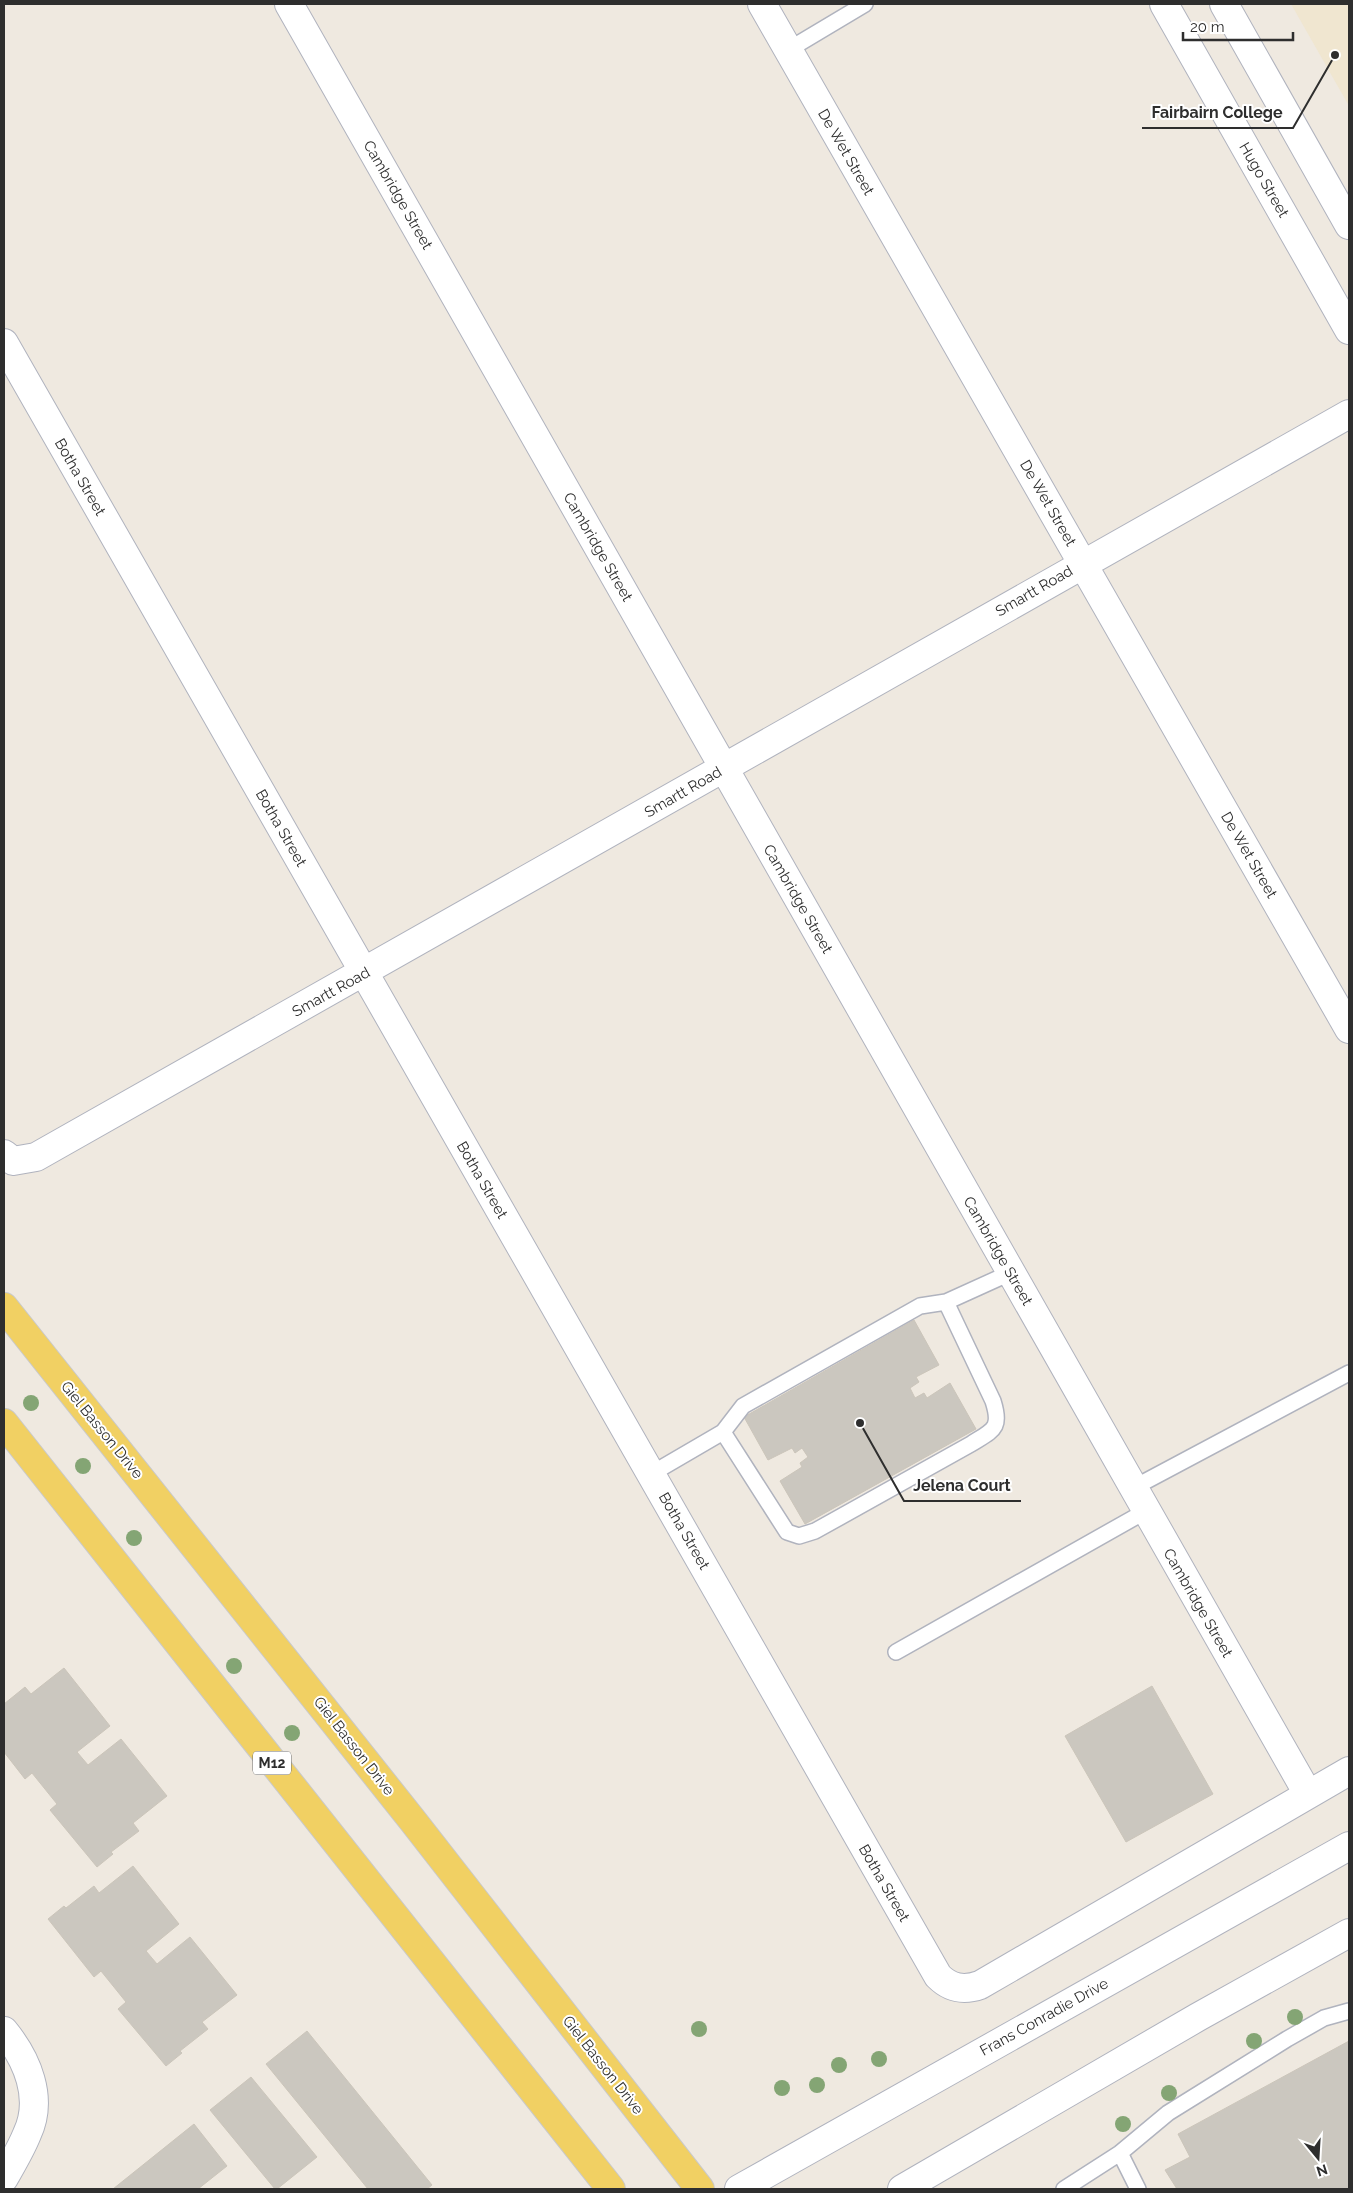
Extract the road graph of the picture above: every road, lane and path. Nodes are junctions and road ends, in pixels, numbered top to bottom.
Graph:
1 (289, 4) edge
2 (762, 4) edge
3 (865, 4) edge
4 (1164, 4) edge
5 (1224, 4) edge
6 (788, 50) junction
7 (1349, 225) edge
8 (1349, 330) edge
9 (4, 343) edge
10 (1349, 414) edge
11 (1082, 564) junction
12 (724, 768) junction
13 (364, 974) junction
14 (1349, 1029) edge
15 (8, 1158) edge
16 (1010, 1272) junction
17 (946, 1302) junction
18 (4, 1307) edge
19 (1349, 1373) edge
20 (4, 1423) edge
21 (723, 1432) junction
22 (651, 1474) junction
23 (1140, 1499) junction
24 (896, 1652) dead end
25 (1349, 1771) edge
26 (1308, 1794) junction
27 (1349, 1846) edge
28 (1349, 1933) edge
29 (1349, 2011) edge
30 (4, 2031) edge
31 (1120, 2153) junction
32 (4, 2178) edge
33 (611, 2189) edge
34 (700, 2189) edge
35 (739, 2189) edge
36 (902, 2189) edge
37 (1064, 2189) edge
38 (1138, 2189) edge

1 - 12 street, Cambridge Street
2 - 6 street, De Wet Street
3 - 6 lane
4 - 8 street, Hugo Street
5 - 7 street
6 - 11 street, De Wet Street
9 - 13 street, Botha Street
10 - 11 street, Smartt Road
11 - 12 street, Smartt Road
11 - 14 street, De Wet Street
12 - 13 street, Smartt Road
12 - 16 street, Cambridge Street
13 - 15 street, Smartt Road
13 - 22 street, Botha Street
16 - 17 lane
16 - 23 street, Cambridge Street
17 - 21 lane
17 - 21 lane
18 - 34 main road, Giel Basson Drive
19 - 23 lane
20 - 33 main road, M12
21 - 22 lane
22 - 26 street, Botha Street
23 - 24 lane
23 - 26 street, Cambridge Street
25 - 26 street
27 - 35 street, Frans Conradie Drive
28 - 36 street
29 - 31 lane
30 - 32 street
31 - 37 lane
31 - 38 lane

